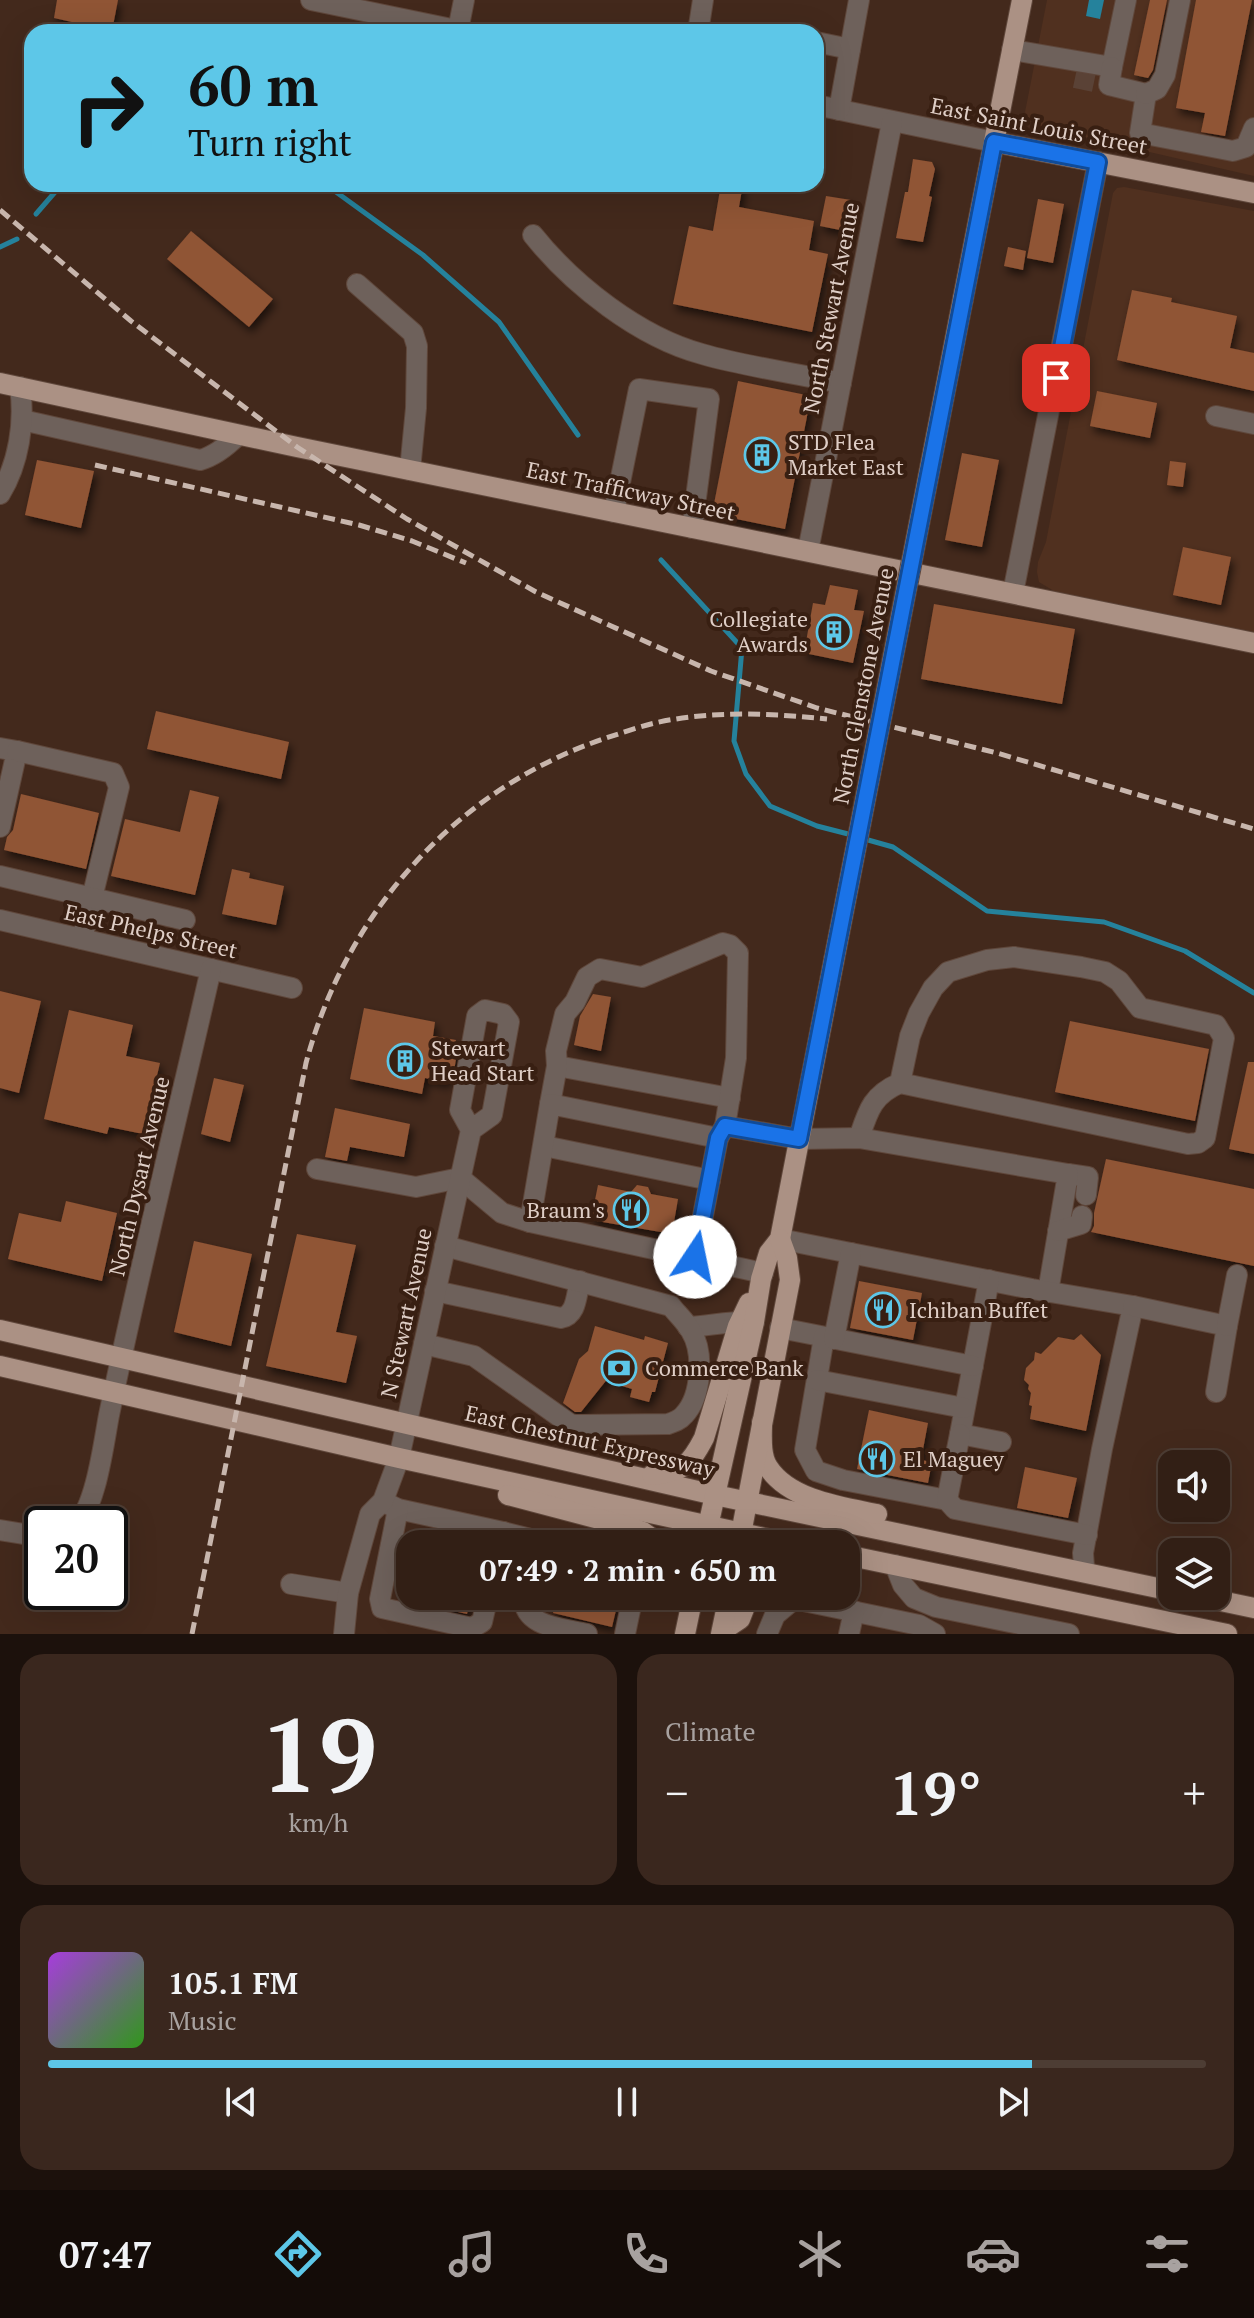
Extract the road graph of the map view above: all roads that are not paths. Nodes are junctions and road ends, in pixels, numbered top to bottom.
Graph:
1 (311, 0) edge
2 (464, 0) edge
3 (703, 0) edge
4 (859, 0) edge
5 (1022, 0) edge
6 (1126, 0) edge
7 (1180, 0) edge
8 (428, 24) edge
9 (462, 24) edge
10 (699, 24) edge
11 (824, 44) edge
12 (850, 49) junction
13 (1012, 50) junction
14 (1064, 59) junction
15 (1097, 78) junction
16 (1146, 94) junction
17 (824, 107) edge
18 (839, 110) junction
19 (892, 122) junction
20 (1254, 128) edge
21 (994, 142) junction
22 (1098, 162) junction
23 (1254, 193) edge
24 (533, 235) dead end
25 (357, 284) dead end
26 (841, 383) junction
27 (10, 385) edge
28 (119, 409) junction
29 (1216, 416) dead end
30 (22, 420) junction
31 (1254, 424) edge
32 (238, 435) junction
33 (113, 440) junction
34 (410, 470) junction
35 (0, 494) edge
36 (614, 512) junction
37 (692, 528) junction
38 (808, 551) junction
39 (1013, 593) junction
40 (1254, 643) edge
41 (9, 749) edge
42 (0, 827) edge
43 (0, 876) edge
44 (92, 898) junction
45 (0, 920) edge
46 (185, 920) dead end
47 (82, 939) junction
48 (211, 969) junction
49 (292, 988) dead end
50 (557, 1066) junction
51 (900, 1083) junction
52 (730, 1098) junction
53 (550, 1104) junction
54 (471, 1130) junction
55 (722, 1132) junction
56 (859, 1138) junction
57 (799, 1139) junction
58 (544, 1146) junction
59 (317, 1169) dead end
60 (1068, 1174) junction
61 (460, 1178) junction
62 (710, 1180) junction
63 (1086, 1195) dead end
64 (1082, 1216) dead end
65 (530, 1222) junction
66 (1058, 1231) junction
67 (780, 1239) junction
68 (445, 1246) junction
69 (851, 1253) junction
70 (686, 1256) junction
71 (1237, 1275) dead end
72 (762, 1276) junction
73 (989, 1280) junction
74 (580, 1281) junction
75 (435, 1291) junction
76 (1048, 1292) junction
77 (1133, 1306) junction
78 (747, 1322) junction
79 (1227, 1326) junction
80 (688, 1327) junction
81 (780, 1328) junction
82 (0, 1330) edge
83 (829, 1338) junction
84 (424, 1344) junction
85 (121, 1360) junction
86 (0, 1366) edge
87 (973, 1366) junction
88 (817, 1380) junction
89 (1216, 1392) dead end
90 (114, 1393) junction
91 (964, 1408) junction
92 (762, 1422) junction
93 (406, 1423) junction
94 (960, 1434) junction
95 (1001, 1442) dead end
96 (399, 1458) junction
97 (636, 1476) junction
98 (715, 1495) junction
99 (947, 1500) junction
100 (747, 1501) junction
101 (390, 1505) junction
102 (87, 1506) edge
103 (0, 1530) edge
104 (474, 1530) edge
105 (637, 1530) edge
106 (686, 1530) edge
107 (707, 1530) edge
108 (742, 1530) edge
109 (24, 1534) edge
110 (1087, 1535) junction
111 (860, 1559) edge
112 (895, 1565) junction
113 (1088, 1573) junction
114 (291, 1584) dead end
115 (1158, 1588) edge
116 (348, 1593) junction
117 (914, 1598) junction
118 (1230, 1603) edge
119 (1254, 1608) edge
120 (485, 1610) edge
121 (526, 1610) edge
122 (630, 1610) edge
123 (690, 1610) edge
124 (726, 1610) edge
125 (744, 1610) edge
126 (854, 1611) junction
127 (909, 1623) junction
128 (722, 1632) edge
129 (344, 1634) edge
130 (587, 1634) edge
131 (625, 1634) edge
132 (685, 1634) edge
133 (767, 1634) edge
134 (849, 1634) edge
135 (935, 1634) edge
136 (1069, 1634) edge
137 (1227, 1634) edge

1 - 8 street
2 - 9 street
3 - 10 street
4 - 12 street
5 - 13 main road, North Glenstone Avenue
6 - 15 street
7 - 16 street
11 - 12 street
12 - 18 street
13 - 14 street
13 - 21 main road, North Glenstone Avenue
14 - 15 street
14 - 15 street
15 - 16 street
16 - 20 street
17 - 18 street, East Saint Louis Street
18 - 19 street, East Saint Louis Street
19 - 21 street, East Saint Louis Street
19 - 26 street, North Stewart Avenue
21 - 22 main road, East Saint Louis Street
21 - 57 main road, North Glenstone Avenue, bridge
22 - 23 main road, East Saint Louis Street
22 - 39 street
24 - 26 street
25 - 34 street
26 - 38 street, North Stewart Avenue
27 - 28 main road, East Trafficway Street
27 - 30 street
28 - 32 main road, East Trafficway Street
28 - 33 street
29 - 31 street
30 - 33 street
30 - 35 street
32 - 33 street
32 - 34 main road, East Trafficway Street
34 - 36 main road, East Trafficway Street
36 - 37 main road, East Trafficway Street
36 - 37 street
37 - 38 main road, East Trafficway Street
38 - 39 main road, East Trafficway Street
39 - 40 main road, East Trafficway Street
41 - 42 street
41 - 44 street
43 - 44 street
44 - 46 street
44 - 47 street
45 - 47 street, East Phelps Street
47 - 48 street, East Phelps Street
48 - 49 street, East Phelps Street
48 - 85 street, North Dysart Avenue
50 - 52 street
50 - 52 street
50 - 53 street
51 - 51 street
51 - 56 street
52 - 55 street
53 - 55 street
53 - 58 street
54 - 54 street
54 - 61 street
55 - 57 street
55 - 62 street
56 - 57 street
56 - 60 street
57 - 67 main road, North Glenstone Avenue
58 - 62 street
58 - 65 street
58 - 70 street
59 - 61 street
60 - 63 street
60 - 66 street
61 - 65 street
61 - 68 street, N Stewart Avenue
62 - 70 street
64 - 66 street
65 - 70 street
66 - 76 street
67 - 69 street
67 - 72 main road, North Glenstone Avenue
67 - 81 main road, North Glenstone Avenue
68 - 74 street
68 - 75 street, N Stewart Avenue
69 - 73 street
69 - 83 street
70 - 72 street
71 - 79 street
72 - 78 main road, North Glenstone Avenue
73 - 76 street
73 - 87 street
74 - 75 street
74 - 80 street
75 - 84 street, N Stewart Avenue
76 - 77 street
77 - 79 street
77 - 110 street
78 - 80 street
78 - 97 main road
78 - 98 main road
79 - 89 street
80 - 84 street
81 - 83 street
81 - 92 main road, North Glenstone Avenue
82 - 85 main road, East Chestnut Expressway
83 - 87 street
83 - 88 street
84 - 93 street, N Stewart Avenue
85 - 90 street, North Dysart Avenue
85 - 93 main road, East Chestnut Expressway
86 - 90 main road
87 - 91 street
88 - 91 street
88 - 99 street
90 - 96 main road
90 - 102 street, North Dysart Avenue
91 - 94 street
92 - 100 main road, North Glenstone Avenue
92 - 113 main road
93 - 96 street, N Stewart Avenue
93 - 97 main road, East Chestnut Expressway
94 - 95 street
94 - 99 street
96 - 101 street, N Stewart Avenue
96 - 105 main road
96 - 106 main road
97 - 98 main road, East Chestnut Expressway
98 - 100 main road, East Chestnut Expressway
98 - 107 main road
99 - 110 street
100 - 108 main road, North Glenstone Avenue
100 - 113 main road, East Chestnut Expressway
101 - 104 street
101 - 116 street
101 - 120 street
103 - 109 street
110 - 113 street
111 - 112 main road
112 - 117 street
112 - 137 main road
113 - 115 main road, East Chestnut Expressway
114 - 116 street
116 - 129 street
117 - 127 street
117 - 136 street
118 - 119 main road
121 - 130 street
122 - 131 street
123 - 132 main road
124 - 128 main road
125 - 128 main road
126 - 127 street
126 - 133 street
126 - 134 street
127 - 135 street

